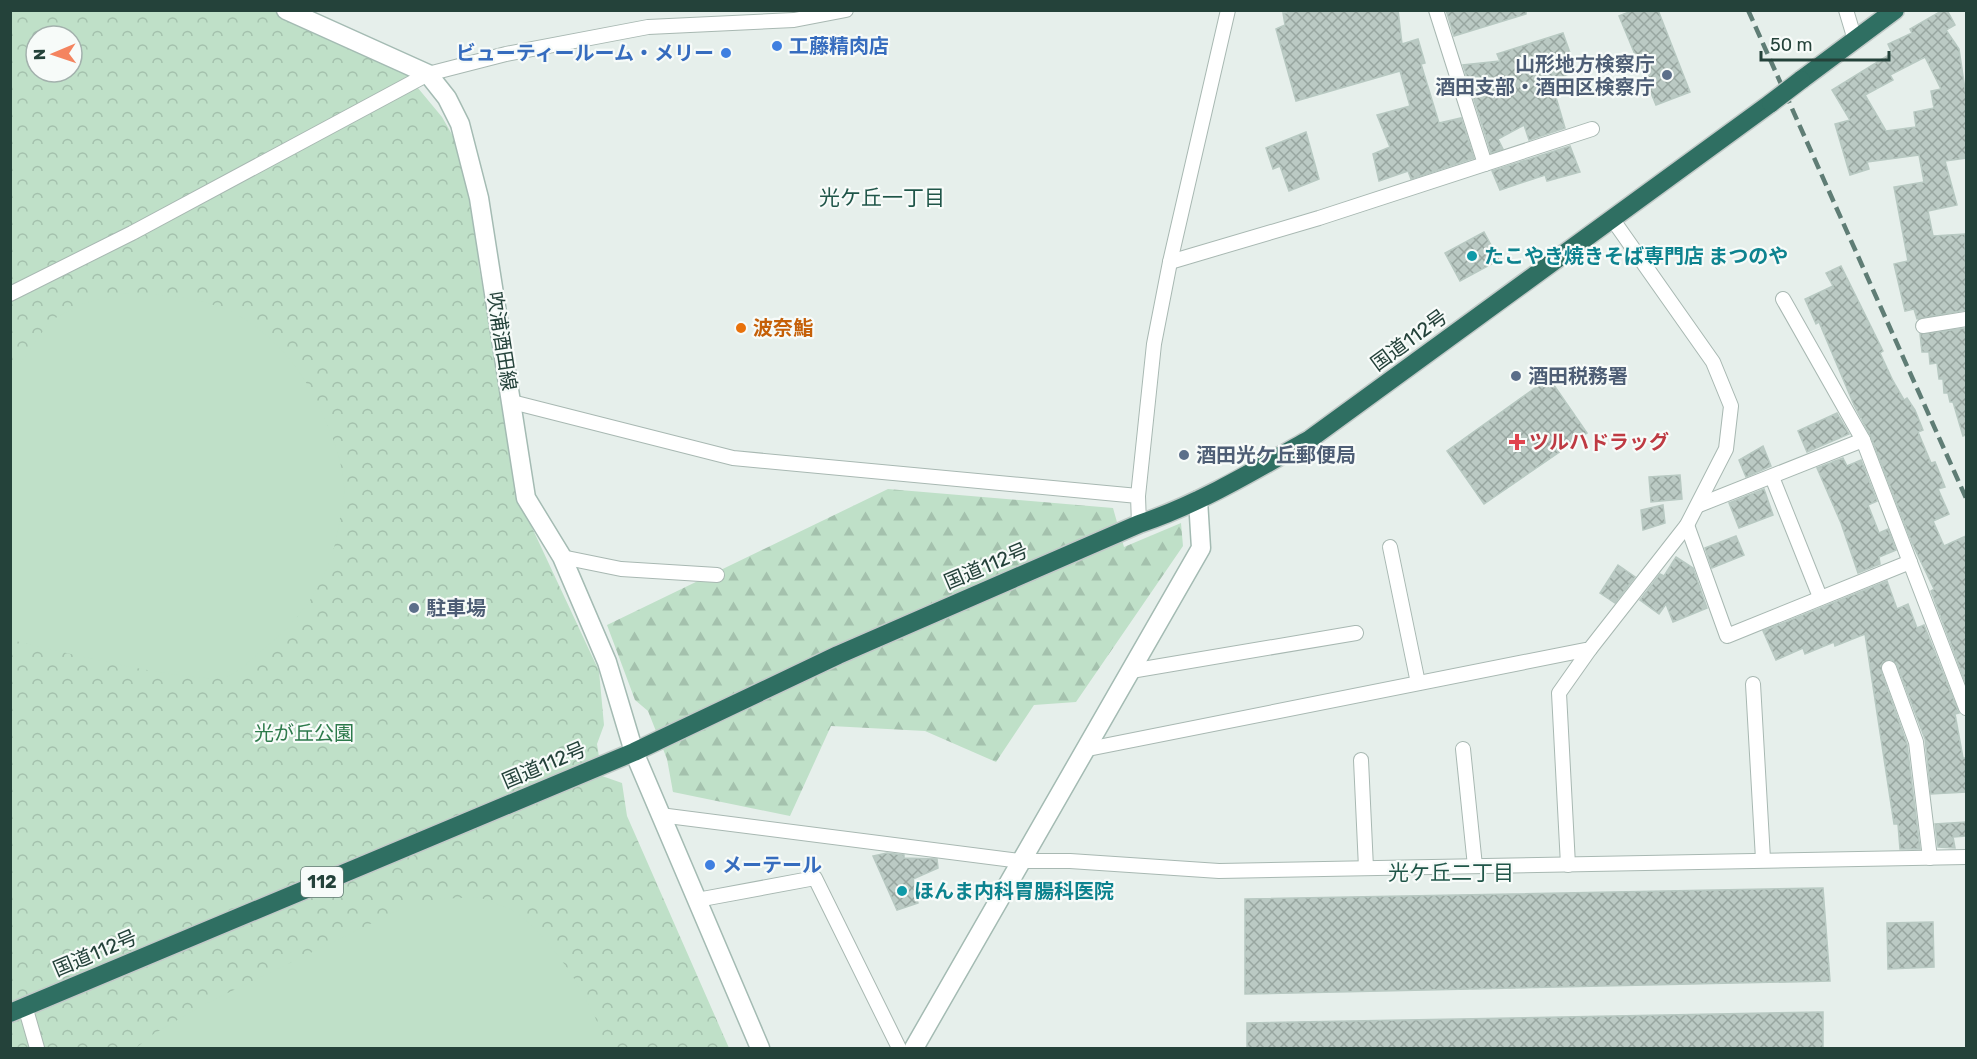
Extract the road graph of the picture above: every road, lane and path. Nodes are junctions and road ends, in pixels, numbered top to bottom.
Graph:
1 (286, 10) edge
2 (846, 10) edge
3 (1228, 10) edge
4 (1436, 10) edge
5 (1846, 10) edge
6 (1895, 10) edge
7 (1855, 40) junction
8 (428, 74) junction
9 (1592, 129) dead end
10 (1485, 164) junction
11 (1613, 220) junction
12 (1170, 262) junction
13 (10, 294) edge
14 (1783, 299) dead end
15 (1966, 320) edge
16 (1923, 326) dead end
17 (512, 402) junction
18 (1863, 440) junction
19 (1772, 477) junction
20 (1138, 496) junction
21 (1198, 500) junction
22 (1699, 505) junction
23 (1139, 524) junction
24 (1687, 525) junction
25 (1390, 547) dead end
26 (562, 557) junction
27 (1910, 562) junction
28 (717, 575) dead end
29 (1820, 597) junction
30 (1356, 633) dead end
31 (1590, 649) junction
32 (1889, 668) dead end
33 (1131, 671) junction
34 (1418, 683) junction
35 (1753, 684) dead end
36 (1966, 708) edge
37 (1088, 749) junction
38 (1463, 749) dead end
39 (634, 752) junction
40 (1361, 760) dead end
41 (660, 815) junction
42 (1966, 857) edge
43 (1930, 858) junction
44 (1763, 859) junction
45 (1020, 861) junction
46 (1568, 865) junction
47 (1474, 866) junction
48 (1366, 868) junction
49 (697, 900) junction
50 (18, 1010) edge
51 (37, 1048) edge
52 (760, 1048) edge
53 (899, 1048) edge
54 (914, 1048) edge

1 - 8 street, 吹浦酒田線
2 - 8 street
3 - 12 street
4 - 10 street
5 - 7 street
6 - 7 highway, 国道112号 / 112
7 - 11 highway, 国道112号 / 112, bridge
8 - 13 street
8 - 17 street, 吹浦酒田線
9 - 10 street
10 - 12 street
11 - 21 highway, 国道112号 / 112
11 - 22 street
12 - 20 street
14 - 18 street
15 - 16 street
17 - 20 street
17 - 26 street, 吹浦酒田線
18 - 19 street
18 - 27 street
19 - 22 street
19 - 29 street
20 - 23 street
21 - 23 highway, 国道112号 / 112
21 - 33 street
22 - 24 street
23 - 39 highway, 国道112号 / 112
24 - 29 street
24 - 31 street
25 - 34 street
26 - 28 street
26 - 39 street, 吹浦酒田線
27 - 29 street
27 - 36 street
30 - 33 street
31 - 34 street
31 - 46 street
32 - 43 street
33 - 37 street
34 - 37 street
35 - 44 street
37 - 45 street
38 - 47 street
39 - 41 street, 吹浦酒田線
39 - 50 highway, 国道112号 / 112
40 - 48 street
41 - 45 street
41 - 49 street, 吹浦酒田線
42 - 43 street
43 - 44 street
44 - 46 street
45 - 48 street
45 - 54 street
46 - 47 street
47 - 48 street
49 - 52 street, 吹浦酒田線
49 - 53 street
50 - 51 street

